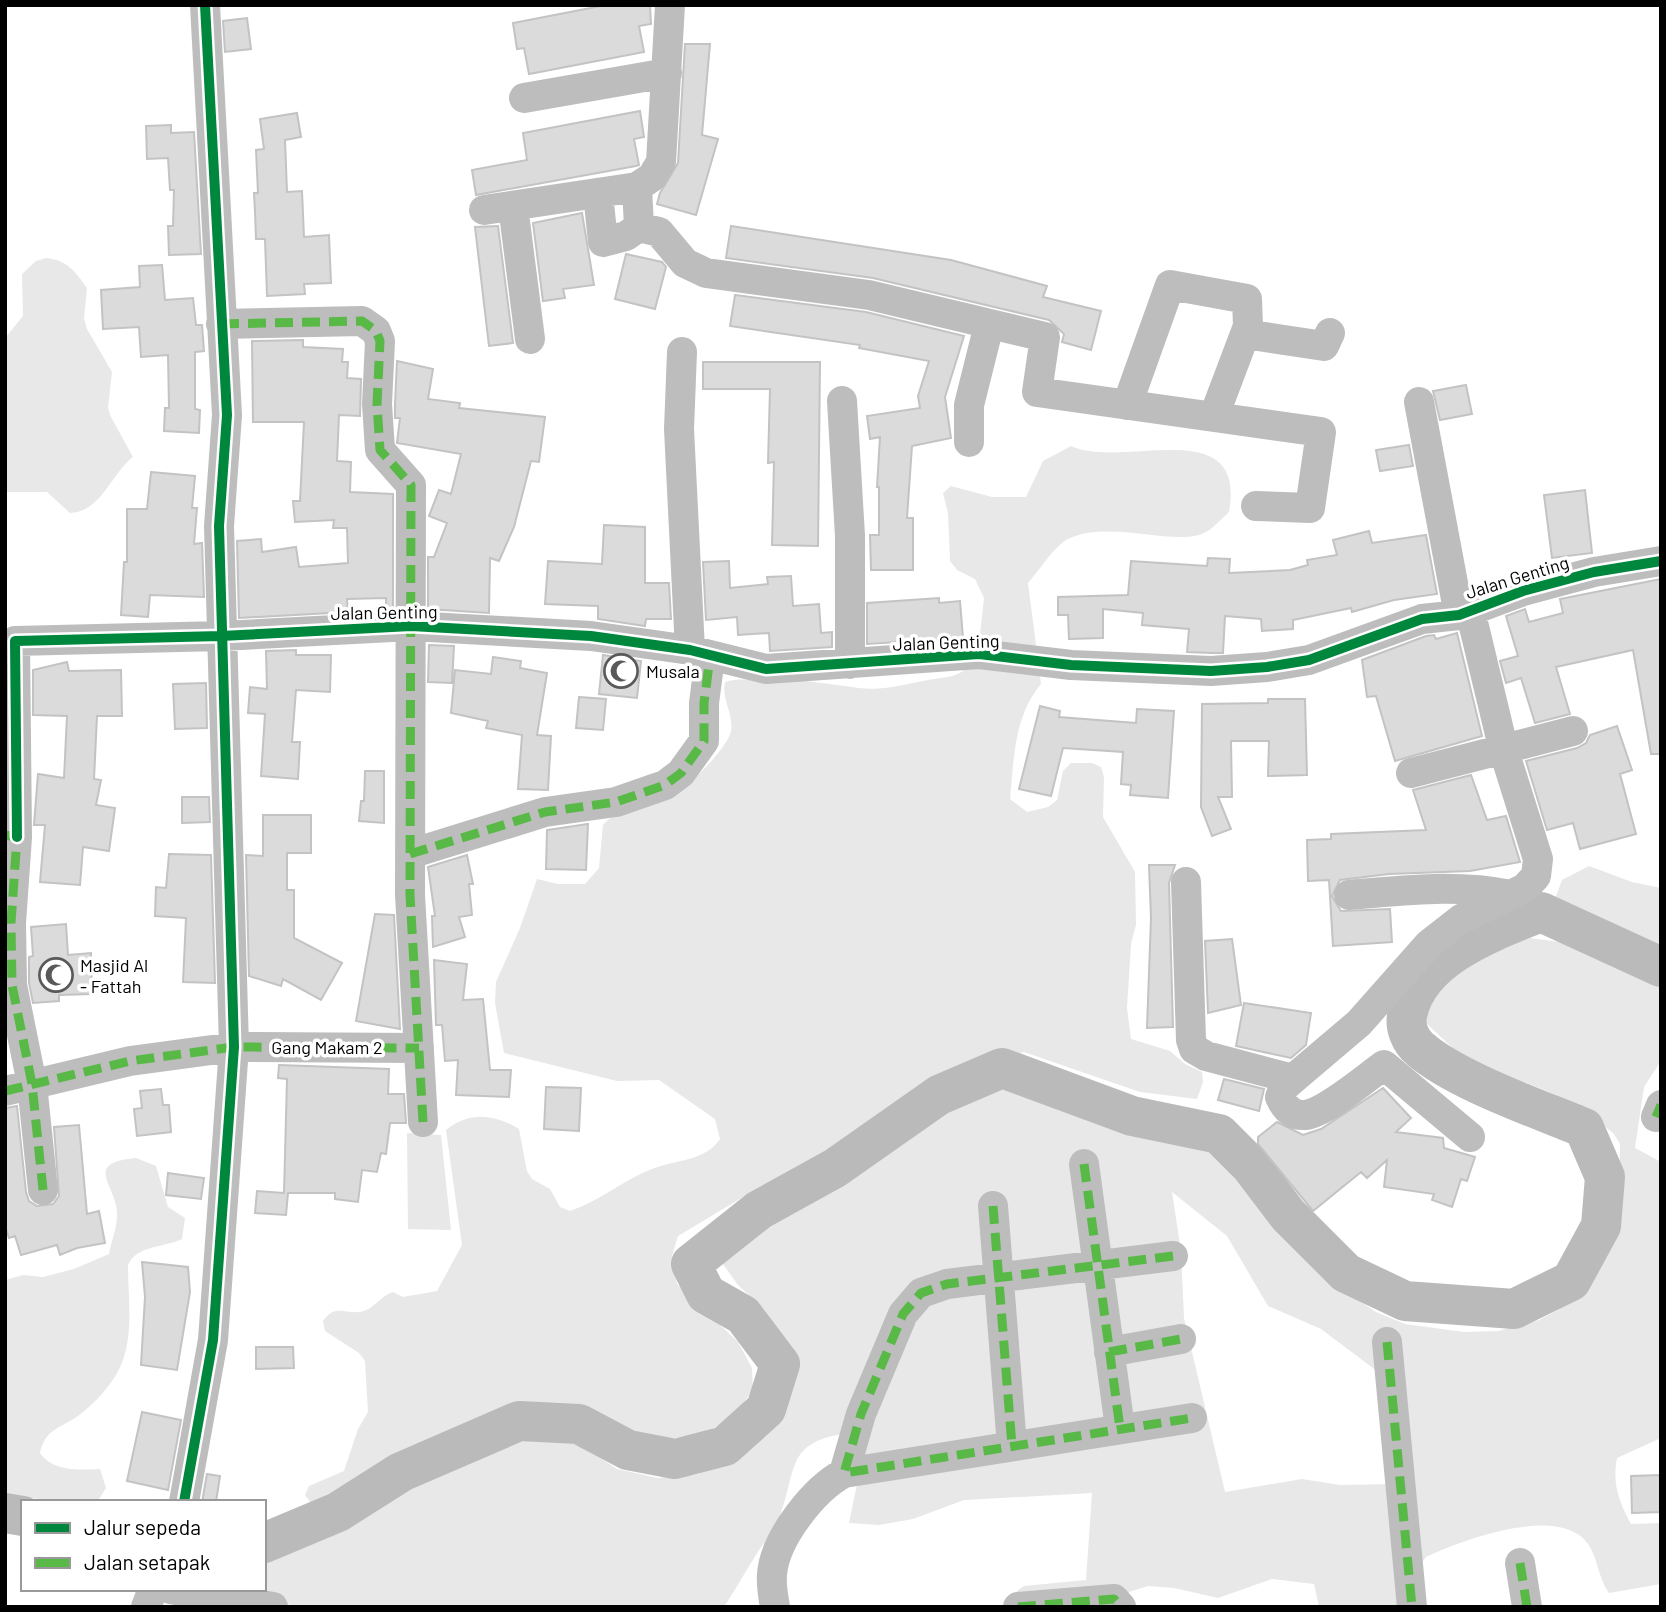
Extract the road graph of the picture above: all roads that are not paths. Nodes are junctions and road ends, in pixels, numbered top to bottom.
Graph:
1 (205, 5) edge
2 (670, 5) edge
3 (667, 73) junction
4 (524, 99) dead end
5 (636, 187) junction
6 (598, 193) junction
7 (639, 227) junction
8 (221, 324) junction
9 (989, 325) junction
10 (1330, 333) dead end
11 (1245, 334) junction
12 (530, 339) dead end
13 (682, 352) dead end
14 (842, 401) dead end
15 (1419, 402) dead end
16 (1127, 404) junction
17 (1214, 416) junction
18 (969, 442) dead end
19 (1256, 506) dead end
20 (1661, 561) edge
21 (1464, 612) junction
22 (411, 626) junction
23 (221, 636) junction
24 (10, 641) edge
25 (700, 653) junction
26 (850, 664) junction
27 (1573, 731) dead end
28 (1504, 751) junction
29 (1411, 773) dead end
30 (11, 836) edge
31 (410, 854) junction
32 (1186, 882) dead end
33 (1349, 895) dead end
34 (1511, 895) junction
35 (1359, 1023) junction
36 (234, 1047) junction
37 (419, 1048) junction
38 (1384, 1065) junction
39 (1293, 1079) junction
40 (19, 1088) edge
41 (423, 1122) dead end
42 (1470, 1137) dead end
43 (1084, 1164) dead end
44 (43, 1190) dead end
45 (993, 1206) dead end
46 (1173, 1256) dead end
47 (1096, 1267) junction
48 (999, 1277) junction
49 (1181, 1339) dead end
50 (1387, 1342) dead end
51 (1109, 1352) junction
52 (1192, 1418) dead end
53 (1120, 1428) junction
54 (1012, 1446) junction
55 (844, 1473) junction
56 (184, 1500) edge
57 (1520, 1563) dead end
58 (181, 1591) edge
59 (273, 1607) edge
60 (775, 1607) edge
61 (1018, 1607) edge
62 (1121, 1607) edge
63 (1412, 1607) edge
64 (1527, 1607) edge

1 - 8 street
2 - 3 street
3 - 4 street
3 - 5 street
5 - 6 street
5 - 7 street
6 - 7 street
6 - 12 street
7 - 9 street
8 - 22 street
8 - 23 street
9 - 16 street
9 - 18 street
10 - 11 street
11 - 16 street
11 - 17 street
13 - 25 street
14 - 26 street
15 - 21 street
16 - 17 street
17 - 19 street
20 - 21 street, Jalan Genting
21 - 26 street, Jalan Genting
21 - 28 street
22 - 23 street, Jalan Genting
22 - 25 street, Jalan Genting
22 - 31 street
23 - 24 street, Jalan Genting
23 - 36 street
24 - 30 street
25 - 26 street, Jalan Genting
25 - 31 street
27 - 28 street
28 - 29 street
28 - 34 street
30 - 40 street
31 - 37 street
32 - 39 street
33 - 34 street
34 - 35 street
35 - 38 street
35 - 39 street
36 - 37 street, Gang Makam 2
36 - 40 street, Gang Makam 2
36 - 56 street
37 - 41 street
38 - 39 street
38 - 42 street
40 - 44 street
43 - 47 street
45 - 48 street
46 - 47 street
47 - 48 street
47 - 51 street
48 - 54 street
48 - 55 street
49 - 51 street
50 - 63 street
51 - 53 street
52 - 53 street
53 - 54 street
54 - 55 street
55 - 60 street
57 - 64 street
58 - 59 street
61 - 62 street

